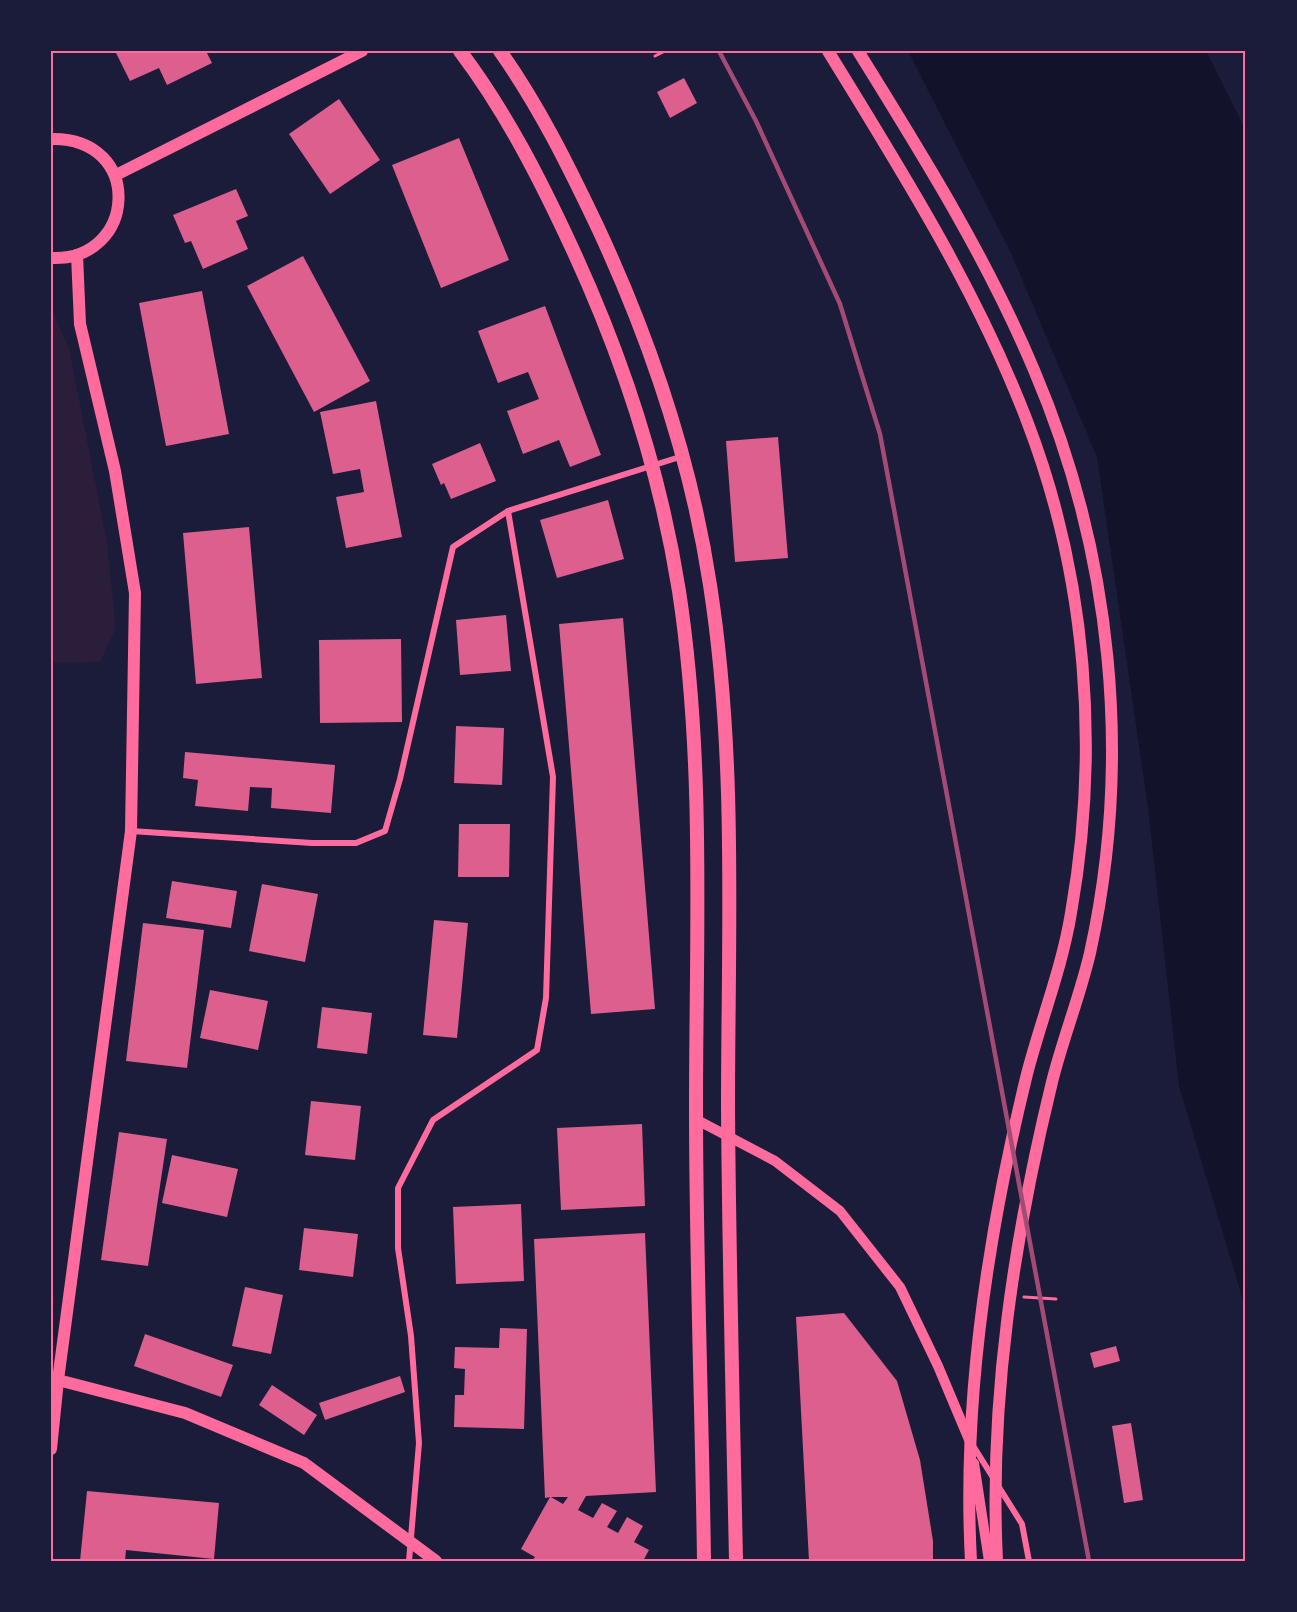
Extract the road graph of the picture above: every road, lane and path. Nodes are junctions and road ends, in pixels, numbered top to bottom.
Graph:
1 (362, 51) edge
2 (460, 51) edge
3 (500, 51) edge
4 (665, 51) edge
5 (828, 51) edge
6 (858, 51) edge
7 (655, 56) dead end
8 (51, 138) edge
9 (116, 175) junction
10 (78, 255) junction
11 (51, 258) edge
12 (683, 456) junction
13 (653, 466) junction
14 (508, 511) junction
15 (131, 831) junction
16 (696, 1120) junction
17 (729, 1137) junction
18 (54, 1380) edge
19 (970, 1441) junction
20 (51, 1449) edge
21 (412, 1543) junction
22 (409, 1561) edge
23 (436, 1561) edge
24 (704, 1561) edge
25 (736, 1561) edge
26 (971, 1561) edge
27 (989, 1561) edge
28 (997, 1561) edge
29 (1029, 1561) edge

1 - 9 main road
2 - 13 highway
3 - 12 highway
4 - 7 path
5 - 26 main road
6 - 28 main road
8 - 9 main road
9 - 10 main road
10 - 11 main road
10 - 15 main road
12 - 13 street
12 - 17 highway
13 - 14 street
13 - 16 highway
14 - 15 street
14 - 21 street
15 - 18 main road
16 - 17 street
16 - 24 highway
17 - 19 street
17 - 25 highway
18 - 20 main road
18 - 21 main road
19 - 27 street
19 - 29 street
21 - 22 street
21 - 23 main road

